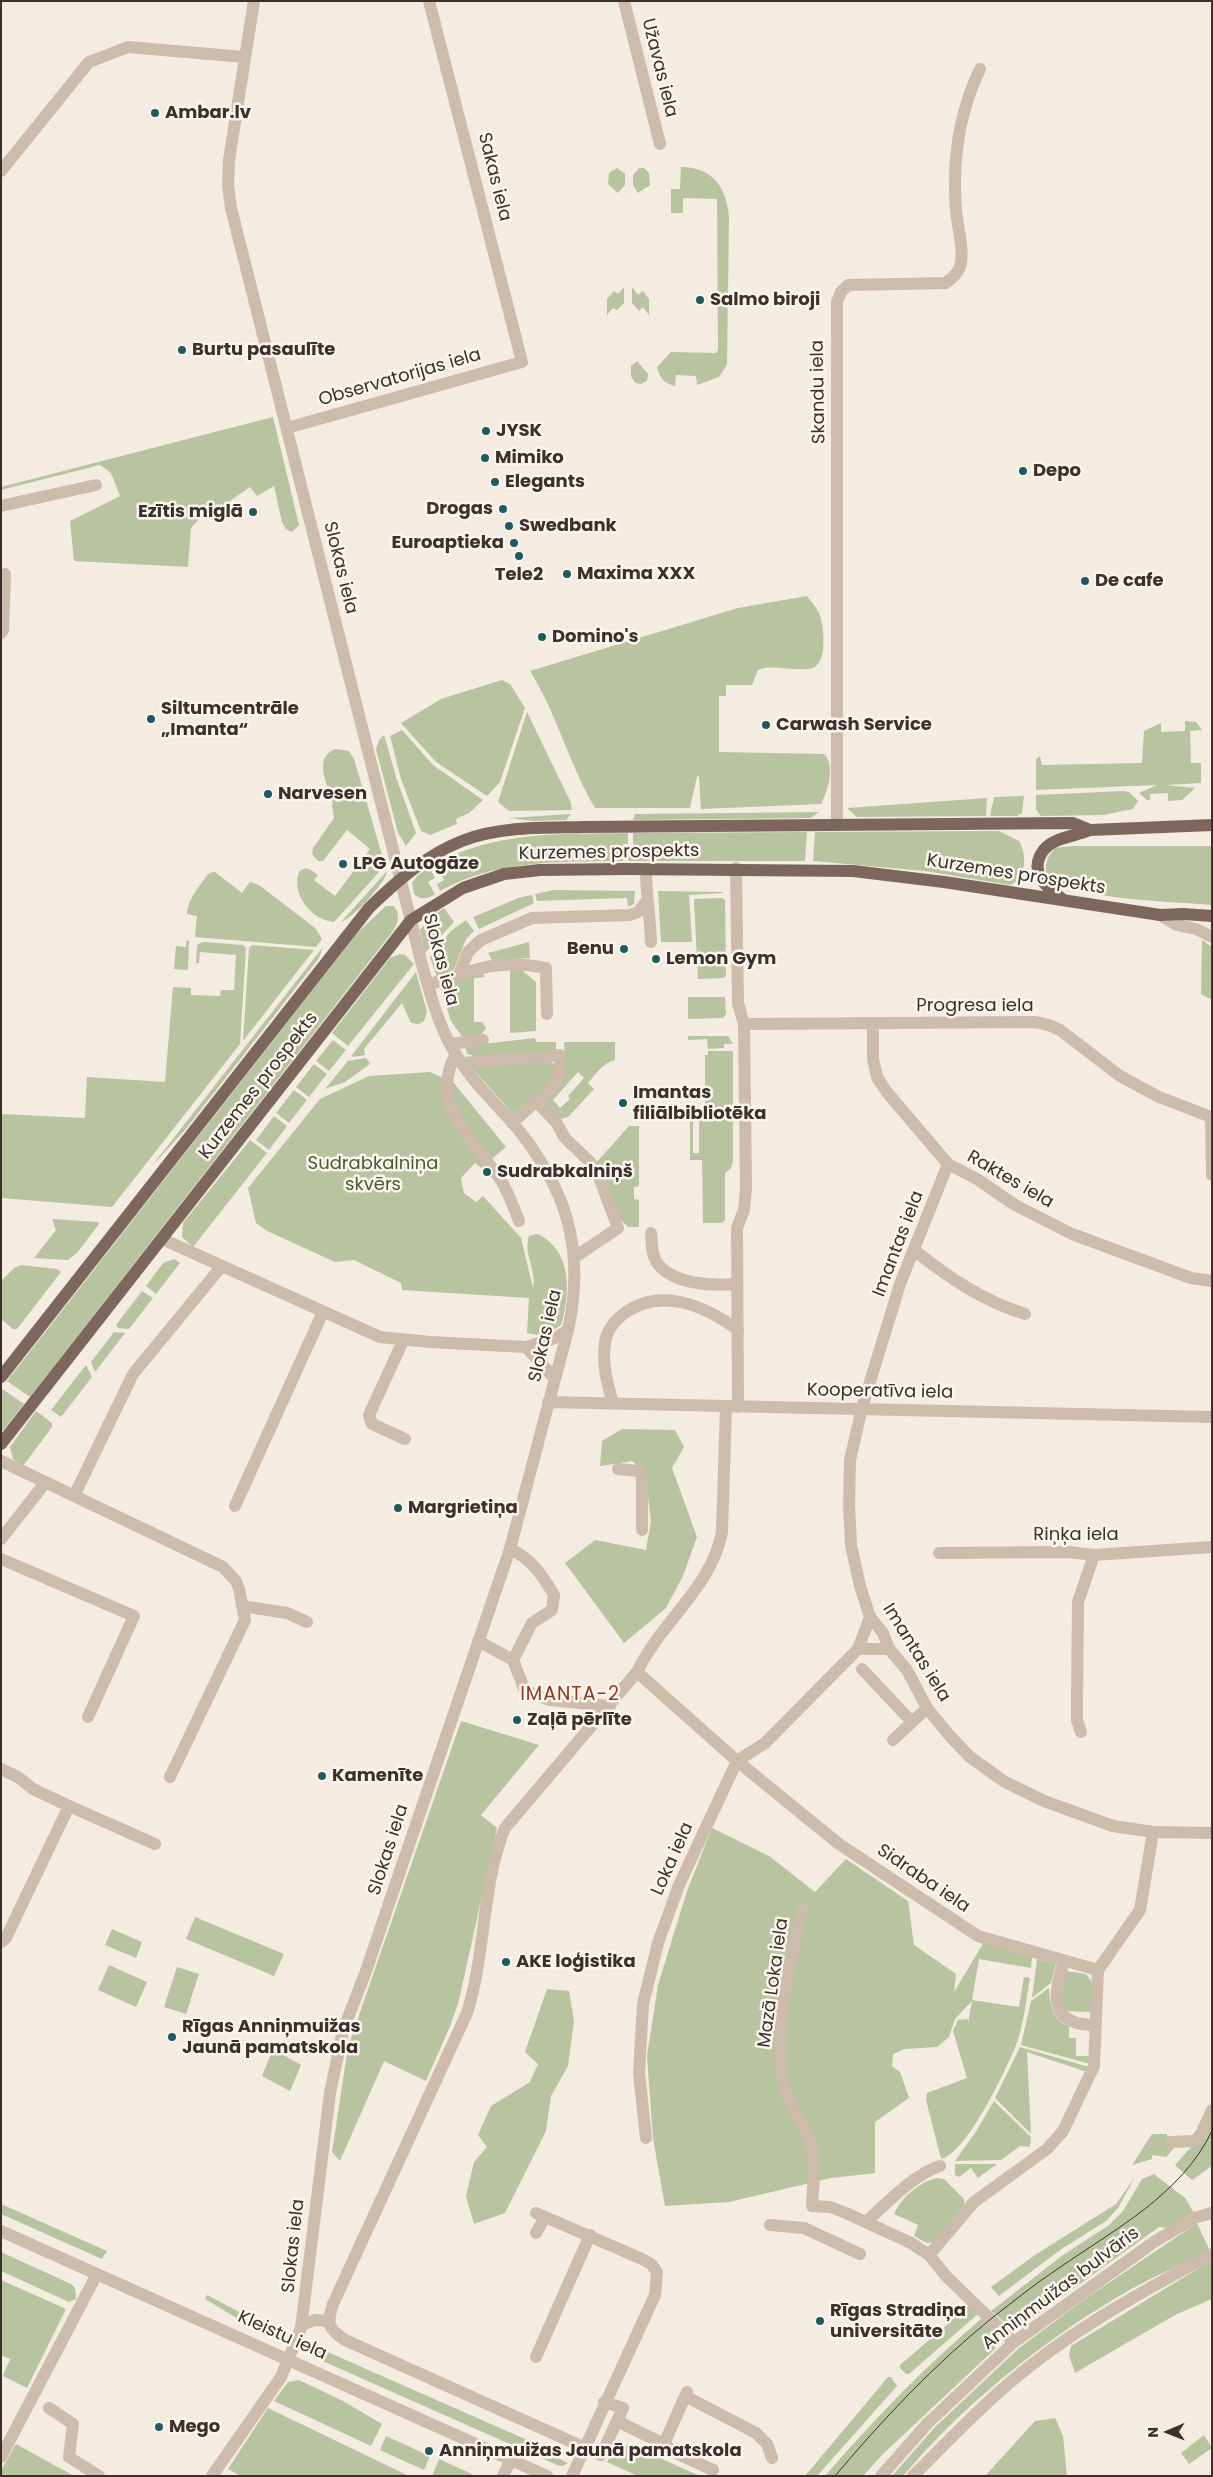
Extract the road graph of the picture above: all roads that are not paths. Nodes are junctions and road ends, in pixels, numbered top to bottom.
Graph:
1 (254, 1) edge
2 (429, 1) edge
3 (624, 1) edge
4 (244, 57) junction
5 (980, 69) dead end
6 (660, 144) dead end
7 (1, 172) edge
8 (522, 362) joint
9 (287, 428) junction
10 (96, 485) dead end
11 (1, 506) edge
12 (5, 574) dead end
13 (1, 633) edge
14 (837, 825) junction
15 (1212, 825) edge
16 (1090, 830) junction
17 (646, 868) junction
18 (736, 868) junction
19 (401, 878) junction
20 (1062, 899) junction
21 (646, 902) junction
22 (1160, 915) junction
23 (1212, 916) edge
24 (411, 920) junction
25 (1212, 937) edge
26 (651, 942) dead end
27 (460, 974) junction
28 (428, 985) junction
29 (547, 1014) dead end
30 (873, 1023) junction
31 (744, 1024) junction
32 (483, 1040) dead end
33 (456, 1054) junction
34 (536, 1102) junction
35 (1211, 1117) edge
36 (512, 1123) junction
37 (948, 1164) junction
38 (1212, 1175) edge
39 (519, 1221) dead end
40 (652, 1233) dead end
41 (162, 1239) junction
42 (914, 1250) junction
43 (575, 1257) junction
44 (221, 1267) junction
45 (1212, 1281) edge
46 (738, 1284) junction
47 (323, 1312) junction
48 (1025, 1314) dead end
49 (568, 1330) junction
50 (738, 1330) junction
51 (403, 1341) junction
52 (526, 1347) junction
53 (1, 1376) edge
54 (555, 1379) junction
55 (548, 1402) junction
56 (613, 1404) junction
57 (732, 1407) junction
58 (862, 1408) junction
59 (1212, 1417) edge
60 (405, 1439) dead end
61 (1, 1444) edge
62 (1, 1461) edge
63 (618, 1470) dead end
64 (45, 1483) junction
65 (74, 1496) junction
66 (235, 1506) dead end
67 (642, 1530) dead end
68 (1, 1539) edge
69 (1212, 1547) edge
70 (510, 1549) junction
71 (939, 1553) dead end
72 (1094, 1555) junction
73 (1, 1559) edge
74 (242, 1606) junction
75 (870, 1617) junction
76 (307, 1622) dead end
77 (478, 1641) junction
78 (889, 1649) junction
79 (858, 1650) junction
80 (513, 1660) junction
81 (862, 1669) dead end
82 (637, 1672) junction
83 (610, 1706) junction
84 (927, 1708) junction
85 (88, 1717) dead end
86 (912, 1722) junction
87 (1081, 1732) dead end
88 (894, 1740) dead end
89 (737, 1761) junction
90 (1, 1769) edge
91 (170, 1777) dead end
92 (69, 1806) junction
93 (1153, 1832) junction
94 (1212, 1833) edge
95 (155, 1844) dead end
96 (802, 1908) dead end
97 (1, 1942) edge
98 (1064, 1961) junction
99 (1098, 1970) junction
100 (1096, 2025) junction
101 (1212, 2110) edge
102 (646, 2138) dead end
103 (1170, 2142) dead end
104 (940, 2166) dead end
105 (1212, 2213) edge
106 (866, 2222) junction
107 (770, 2225) dead end
108 (1, 2231) edge
109 (536, 2233) dead end
110 (590, 2235) junction
111 (860, 2254) dead end
112 (1212, 2254) edge
113 (929, 2255) junction
114 (97, 2274) junction
115 (328, 2321) junction
116 (302, 2325) junction
117 (1014, 2342) junction
118 (536, 2357) dead end
119 (290, 2359) junction
120 (604, 2402) junction
121 (49, 2408) dead end
122 (617, 2421) junction
123 (664, 2444) junction
124 (584, 2447) junction
125 (1, 2457) edge
126 (772, 2458) dead end
127 (511, 2460) junction
128 (713, 2470) dead end
129 (99, 2476) edge
130 (212, 2476) edge
131 (503, 2476) edge
132 (547, 2476) edge
133 (572, 2476) edge
134 (881, 2476) edge
135 (913, 2476) edge

1 - 4 street, Slokas iela
2 - 8 street, Sakas iela
3 - 6 street, Užavas iela
4 - 7 street
4 - 9 street, Slokas iela
5 - 14 street, Skandu iela
8 - 9 street, Observatorijas iela
9 - 19 street, Slokas iela
10 - 11 street
12 - 13 street
14 - 16 main road, Kurzemes prospekts
14 - 19 main road, Kurzemes prospekts
15 - 16 main road, Kurzemes prospekts
16 - 20 main road
17 - 18 main road, Kurzemes prospekts
17 - 21 street
17 - 24 main road, Kurzemes prospekts
18 - 20 main road, Kurzemes prospekts
18 - 31 street
19 - 24 street, Slokas iela
19 - 53 main road, Kurzemes prospekts
20 - 22 main road, Kurzemes prospekts
21 - 26 street
21 - 27 street
22 - 23 main road, Kurzemes prospekts
22 - 25 street
24 - 28 street, Slokas iela
24 - 41 main road, Kurzemes prospekts
27 - 28 street
27 - 29 street
28 - 33 street, Slokas iela
30 - 31 street, Progresa iela
30 - 35 street, Progresa iela
30 - 37 street, Raktes iela
31 - 46 street
32 - 33 street
33 - 34 street
33 - 36 street, Slokas iela
33 - 39 street
34 - 36 street
34 - 43 street
35 - 38 street
36 - 43 street, Slokas iela
37 - 42 street, Imantas iela
37 - 45 street, Raktes iela
40 - 46 street
41 - 44 street
41 - 61 main road, Kurzemes prospekts
42 - 48 street
42 - 58 street, Imantas iela
43 - 49 street, Slokas iela
44 - 47 street
44 - 65 street
46 - 50 street
47 - 51 street
47 - 66 street
49 - 52 street
49 - 54 street, Slokas iela
50 - 56 street
50 - 57 street
51 - 52 street
51 - 60 street
52 - 54 street
54 - 55 street, Slokas iela
55 - 56 street, Kooperatīva iela
55 - 70 street, Slokas iela
56 - 57 street, Kooperatīva iela
57 - 58 street, Kooperatīva iela
57 - 82 street
58 - 59 street, Kooperatīva iela
58 - 75 street, Imantas iela
62 - 64 street
63 - 67 street
64 - 65 street
64 - 68 street
65 - 74 street
69 - 72 street, Riņķa iela
70 - 77 street, Slokas iela
70 - 80 street
71 - 72 street, Riņķa iela
72 - 87 street
73 - 85 street
74 - 76 street
74 - 91 street
75 - 78 street, Imantas iela
75 - 79 street
77 - 80 street
77 - 116 street, Slokas iela
78 - 79 street
78 - 84 street, Imantas iela
79 - 89 street
80 - 83 street
81 - 86 street
82 - 83 street
82 - 89 street, Sidraba iela
83 - 115 street
84 - 86 street
84 - 93 street, Imantas iela
86 - 88 street
89 - 98 street, Sidraba iela
89 - 102 street, Loka iela
90 - 92 street
92 - 95 street
92 - 97 street
93 - 94 street, Imantas iela
93 - 99 street
96 - 106 street, Mazā Loka iela
98 - 99 street, Sidraba iela
98 - 100 street
99 - 100 street
100 - 113 street
101 - 103 street
104 - 106 street
105 - 117 street, Anniņmuižas bulvāris
106 - 113 street
107 - 111 street
108 - 114 street, Kleistu iela
109 - 110 street
110 - 118 street
110 - 120 street
112 - 135 street
113 - 117 street
114 - 119 street, Kleistu iela
114 - 125 street
115 - 116 street
115 - 124 street
116 - 119 street, Slokas iela
117 - 134 street, Anniņmuižas bulvāris
119 - 127 street, Kleistu iela
119 - 130 street, Slokas iela
120 - 122 street
120 - 124 street
121 - 129 street
122 - 123 street
122 - 124 street
123 - 126 street
123 - 128 street
124 - 133 street
127 - 131 street
127 - 132 street, Kleistu iela

